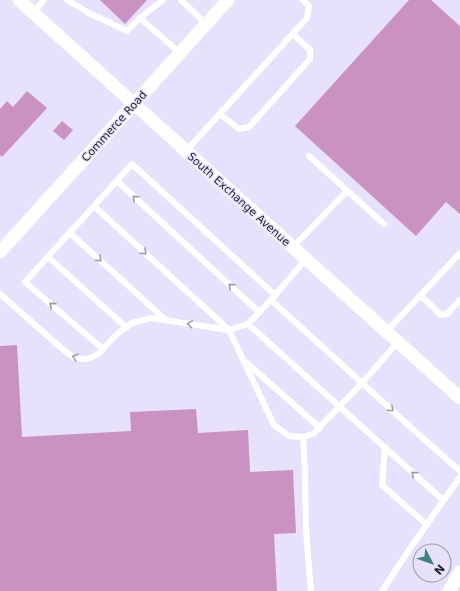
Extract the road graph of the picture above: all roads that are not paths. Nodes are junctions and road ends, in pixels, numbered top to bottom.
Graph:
1 (19, 0) edge
2 (44, 0) edge
3 (67, 0) edge
4 (163, 0) edge
5 (181, 0) edge
6 (228, 0) edge
7 (302, 0) edge
8 (33, 13) junction
9 (140, 18) junction
10 (206, 24) junction
11 (293, 34) junction
12 (180, 53) junction
13 (134, 104) junction
14 (220, 114) junction
15 (186, 151) junction
16 (309, 156) dead end
17 (117, 181) junction
18 (347, 191) junction
19 (94, 206) junction
20 (384, 224) dead end
21 (70, 233) junction
22 (293, 247) junction
23 (0, 252) edge
24 (460, 253) edge
25 (48, 257) junction
26 (306, 259) junction
27 (0, 294) edge
28 (420, 296) junction
29 (273, 297) junction
30 (460, 300) edge
31 (259, 312) junction
32 (166, 320) junction
33 (248, 324) junction
34 (126, 327) junction
35 (229, 330) junction
36 (386, 332) junction
37 (398, 342) junction
38 (103, 349) junction
39 (243, 360) junction
40 (363, 382) junction
41 (460, 398) edge
42 (340, 406) junction
43 (320, 428) junction
44 (303, 437) junction
45 (385, 447) junction
46 (460, 471) edge
47 (460, 477) edge
48 (443, 500) junction
49 (426, 524) junction
50 (460, 572) edge
51 (311, 591) edge
52 (382, 591) edge
53 (449, 591) edge

1 - 8 street, South Exchange Avenue
2 - 8 lane
3 - 9 lane
4 - 9 lane
5 - 10 lane
6 - 10 street, Commerce Road
7 - 11 lane
8 - 13 street, South Exchange Avenue
9 - 12 lane
10 - 12 street, Commerce Road
11 - 14 lane
11 - 14 lane
12 - 13 street, Commerce Road
13 - 15 street, South Exchange Avenue
13 - 23 street, Commerce Road
14 - 15 lane
15 - 22 street, South Exchange Avenue
16 - 18 lane
17 - 19 lane
17 - 29 lane
31 -> 17 lane
18 - 20 lane
18 - 22 lane
19 - 21 lane
19 -> 35 lane
21 - 25 lane
21 -> 32 lane
22 - 26 street, South Exchange Avenue
24 - 28 lane
25 - 34 lane
38 -> 25 lane
26 - 29 lane
26 - 36 street, South Exchange Avenue
38 -> 27 lane
28 - 30 lane
28 - 36 lane
29 - 31 lane
29 - 40 lane
31 - 33 lane
32 - 34 lane
35 -> 32 lane
33 - 35 lane
33 - 42 lane
34 - 38 lane
35 - 39 lane
36 - 37 street, South Exchange Avenue
37 - 40 lane
37 - 41 street, South Exchange Avenue
39 - 43 lane
39 - 44 lane
40 - 42 lane
40 -> 46 lane
42 - 43 lane
42 - 45 lane
43 - 44 lane
44 - 51 lane
48 -> 45 lane
45 - 49 lane
47 - 48 lane
48 - 49 lane
49 - 52 lane
50 - 53 street

